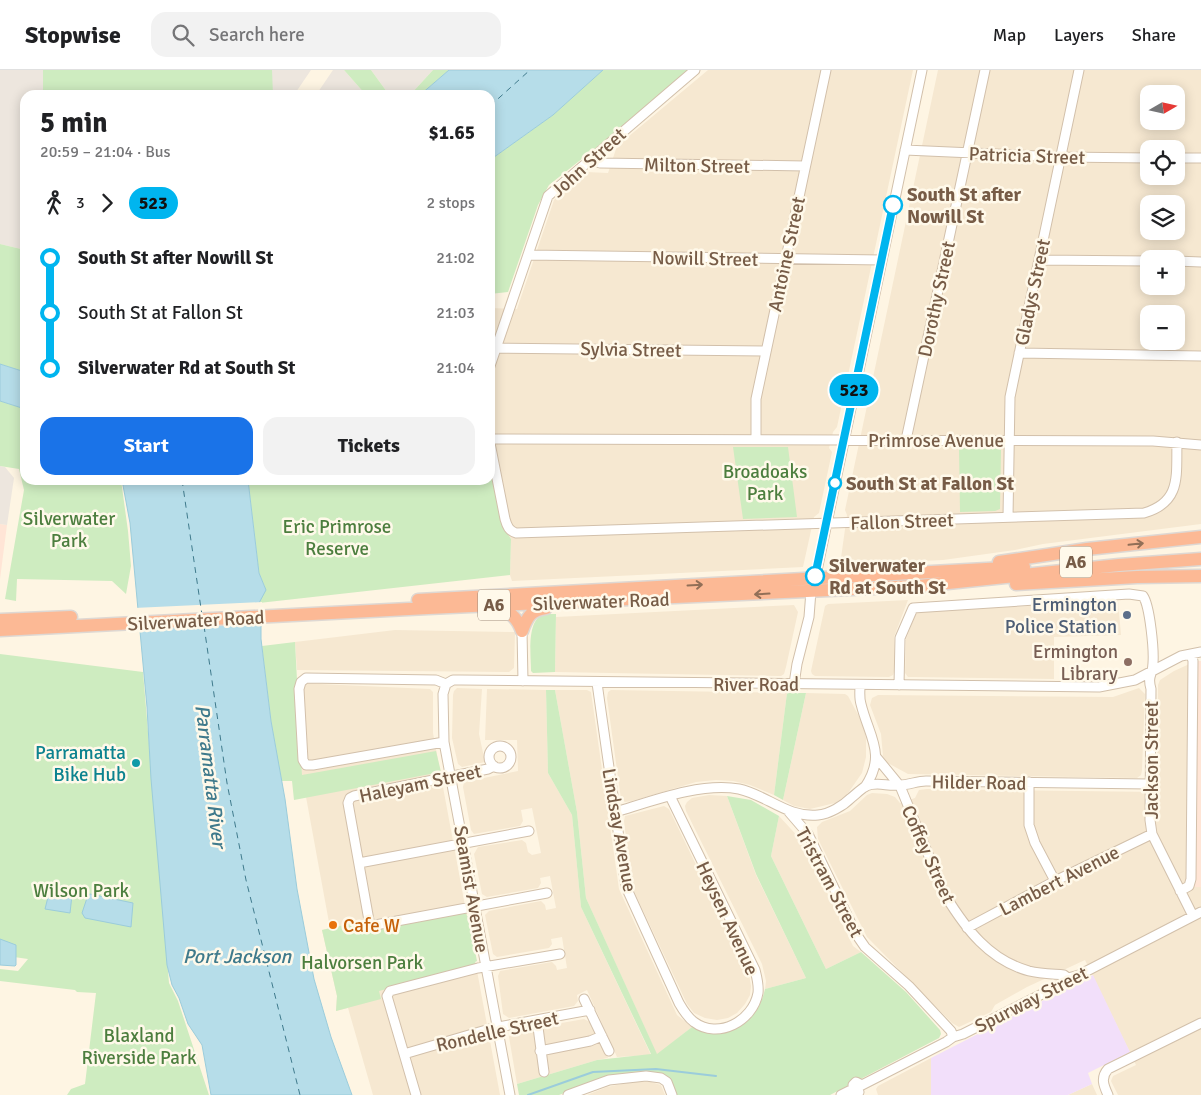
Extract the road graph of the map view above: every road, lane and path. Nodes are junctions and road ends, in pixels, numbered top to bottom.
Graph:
1 (695, 70) edge
2 (826, 70) edge
3 (922, 70) edge
4 (985, 70) edge
5 (1079, 70) edge
6 (905, 150) junction
7 (967, 152) junction
8 (1061, 157) junction
9 (1140, 158) edge
10 (1185, 158) edge
11 (1201, 158) edge
12 (590, 159) junction
13 (805, 166) junction
14 (528, 256) junction
15 (785, 259) junction
16 (882, 260) junction
17 (1039, 260) junction
18 (1140, 261) edge
19 (1185, 262) edge
20 (1201, 262) edge
21 (496, 348) junction
22 (495, 351) edge
23 (766, 351) junction
24 (1019, 353) junction
25 (1201, 356) edge
26 (756, 440) junction
27 (844, 440) junction
28 (906, 440) junction
29 (1009, 440) junction
30 (495, 441) edge
31 (1177, 442) junction
32 (1201, 445) edge
33 (495, 469) edge
34 (1008, 517) junction
35 (827, 524) junction
36 (1201, 537) edge
37 (1201, 550) edge
38 (1201, 559) edge
39 (950, 572) junction
40 (1201, 576) edge
41 (813, 585) junction
42 (919, 586) junction
43 (604, 601) junction
44 (488, 605) junction
45 (289, 611) junction
46 (3, 626) edge
47 (522, 630) junction
48 (1201, 652) edge
49 (1191, 654) junction
50 (1151, 672) junction
51 (523, 681) junction
52 (597, 682) junction
53 (446, 684) junction
54 (794, 684) junction
55 (860, 684) junction
56 (898, 685) junction
57 (444, 742) junction
58 (877, 758) junction
59 (494, 766) dead end
60 (451, 777) junction
61 (1029, 782) junction
62 (1149, 784) junction
63 (900, 786) junction
64 (865, 787) junction
65 (670, 796) junction
66 (616, 812) junction
67 (789, 812) junction
68 (818, 815) junction
69 (529, 831) dead end
70 (808, 834) junction
71 (1152, 834) junction
72 (464, 844) junction
73 (359, 863) junction
74 (1055, 881) junction
75 (1180, 890) junction
76 (547, 893) dead end
77 (475, 906) junction
78 (1197, 914) edge
79 (967, 928) junction
80 (560, 954) dead end
81 (486, 966) junction
82 (1068, 978) junction
83 (584, 999) dead end
84 (590, 1010) junction
85 (537, 1020) junction
86 (694, 1022) joint
87 (1201, 1023) edge
88 (498, 1027) junction
89 (602, 1036) junction
90 (953, 1037) junction
91 (540, 1051) junction
92 (609, 1051) dead end
93 (404, 1054) junction
94 (544, 1072) dead end
95 (859, 1090) edge
96 (510, 1093) edge
97 (416, 1095) edge
98 (568, 1095) edge
99 (672, 1095) edge
100 (841, 1095) edge
101 (1108, 1095) edge

1 - 12 street, John Street
2 - 13 street, Antoine Street
3 - 6 street
4 - 7 street, Dorothy Street
5 - 8 street, Gladys Street
6 - 7 street, Patricia Street
6 - 16 street
7 - 8 street, Patricia Street
7 - 28 street, Dorothy Street
8 - 9 street, Patricia Street
8 - 17 street, Gladys Street
10 - 11 street
12 - 13 street, Milton Street
12 - 14 street, John Street
13 - 15 street, Antoine Street
14 - 15 street, Nowill Street
14 - 21 street, John Street
15 - 16 street, Nowill Street
15 - 23 street, Antoine Street
16 - 27 street
17 - 18 street
17 - 24 street, Gladys Street
19 - 20 street
21 - 22 street, John Street
21 - 23 street, Sylvia Street
23 - 26 street, Antoine Street
24 - 25 street
24 - 29 street, Gladys Street
26 - 27 street, Primrose Avenue
26 - 30 street, Primrose Avenue
27 - 28 street, Primrose Avenue
27 - 35 street
28 - 29 street, Primrose Avenue
29 - 31 street, Primrose Avenue
29 - 34 street, Gladys Street
31 - 32 street, Primrose Avenue
31 - 34 street, Fallon Street
33 - 35 street, Fallon Street
34 - 35 street, Fallon Street
35 - 41 street
39 -> 36 highway
37 - 39 highway, Silverwater Road / A6
38 - 42 highway, Silverwater Road / A6
39 - 41 highway, Silverwater Road / A6
40 - 42 highway
41 - 42 highway, Silverwater Road / A6
41 -> 43 highway, Silverwater Road / A6
45 -> 41 highway, Silverwater Road / A6
41 - 54 street
43 - 44 highway, Silverwater Road / A6
43 - 47 highway
44 - 45 highway, Silverwater Road / A6
44 - 47 highway
45 - 46 highway, Silverwater Road / A6
47 - 51 street
48 - 49 street, River Road
49 - 50 street, River Road
49 - 75 street
50 - 56 street, River Road
50 - 56 street, Jackson Street
50 - 62 street, Jackson Street
51 - 52 street, River Road
51 - 53 street, River Road
52 - 54 street, River Road
52 - 66 street, Lindsay Avenue
53 - 57 street, Seamist Avenue
53 - 57 street, River Road
54 - 55 street, River Road
55 - 56 street, River Road
55 - 58 street, Coffey Street
57 - 60 street, Seamist Avenue
58 - 63 street, Coffey Street
58 - 64 street
59 - 60 street, Haleyam Street
60 - 72 street, Seamist Avenue
60 - 73 street, Haleyam Street
61 - 62 street, Hilder Road
61 - 63 street, Hilder Road
61 - 74 street
62 - 71 street, Jackson Street
63 - 64 street, Hilder Road
63 - 79 street, Coffey Street
64 - 68 street
65 - 66 street
65 - 67 street
65 - 86 street, Heysen Avenue
66 - 86 street, Lindsay Avenue
67 - 68 street
67 - 70 street, Tristram Street
68 - 70 street
69 - 72 street
70 - 90 street, Tristram Street
71 - 74 street, Lambert Avenue
71 - 75 street, Jackson Street
72 - 73 street
72 - 77 street, Seamist Avenue
73 - 77 street
74 - 79 street, Lambert Avenue
75 - 78 street, Jackson Street
76 - 77 street
77 - 81 street, Seamist Avenue
78 - 82 street, Spurway Street
79 - 82 street, Coffey Street
80 - 81 street
81 - 88 street, Seamist Avenue
81 - 93 street
82 - 90 street, Spurway Street
83 - 84 street
84 - 85 street, Rondelle Street
84 - 89 street
85 - 88 street, Rondelle Street
85 - 91 street
87 - 101 street
88 - 93 street, Rondelle Street
88 - 96 street, Seamist Avenue
89 - 91 street
89 - 92 street
90 - 95 street, Spurway Street
91 - 94 street
93 - 97 street
95 - 100 street, Spurway Street
98 - 99 street

